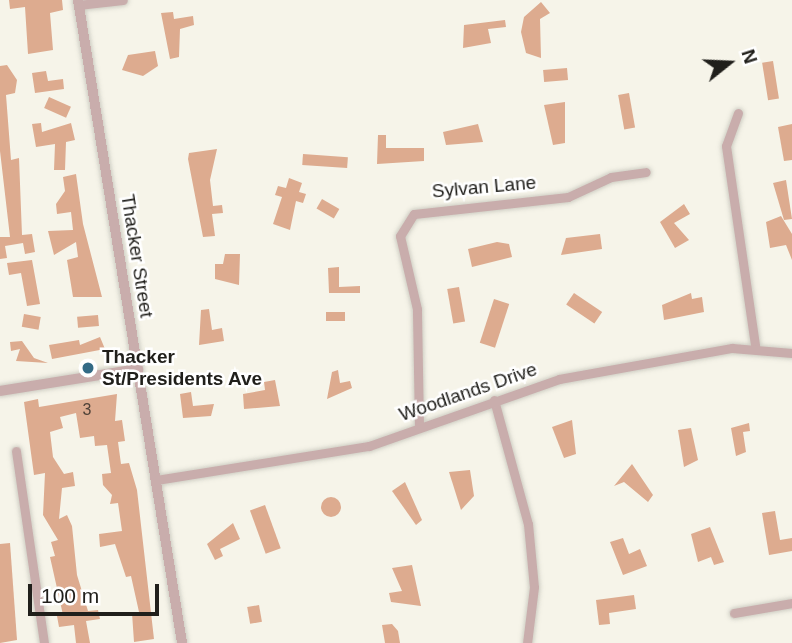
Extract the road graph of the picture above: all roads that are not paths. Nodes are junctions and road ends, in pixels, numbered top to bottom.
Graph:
1 (123, 0) edge
2 (78, 3) edge
3 (738, 113) dead end
4 (646, 172) dead end
5 (755, 346) junction
6 (792, 353) edge
7 (138, 369) junction
8 (0, 391) edge
9 (494, 400) junction
10 (419, 427) junction
11 (16, 452) dead end
12 (156, 480) junction
13 (792, 603) edge
14 (734, 612) dead end
15 (44, 643) edge
16 (182, 643) edge
17 (527, 643) edge

1 - 2 street
2 - 7 street, Thacker Street
3 - 5 street
4 - 10 street, Sylvan Lane
5 - 6 street, Woodlands Drive
5 - 9 street, Woodlands Drive
7 - 8 street
7 - 12 street, Thacker Street
9 - 10 street, Woodlands Drive
9 - 17 street
10 - 12 street, Woodlands Drive
11 - 15 street
12 - 16 street, Thacker Street
13 - 14 street

